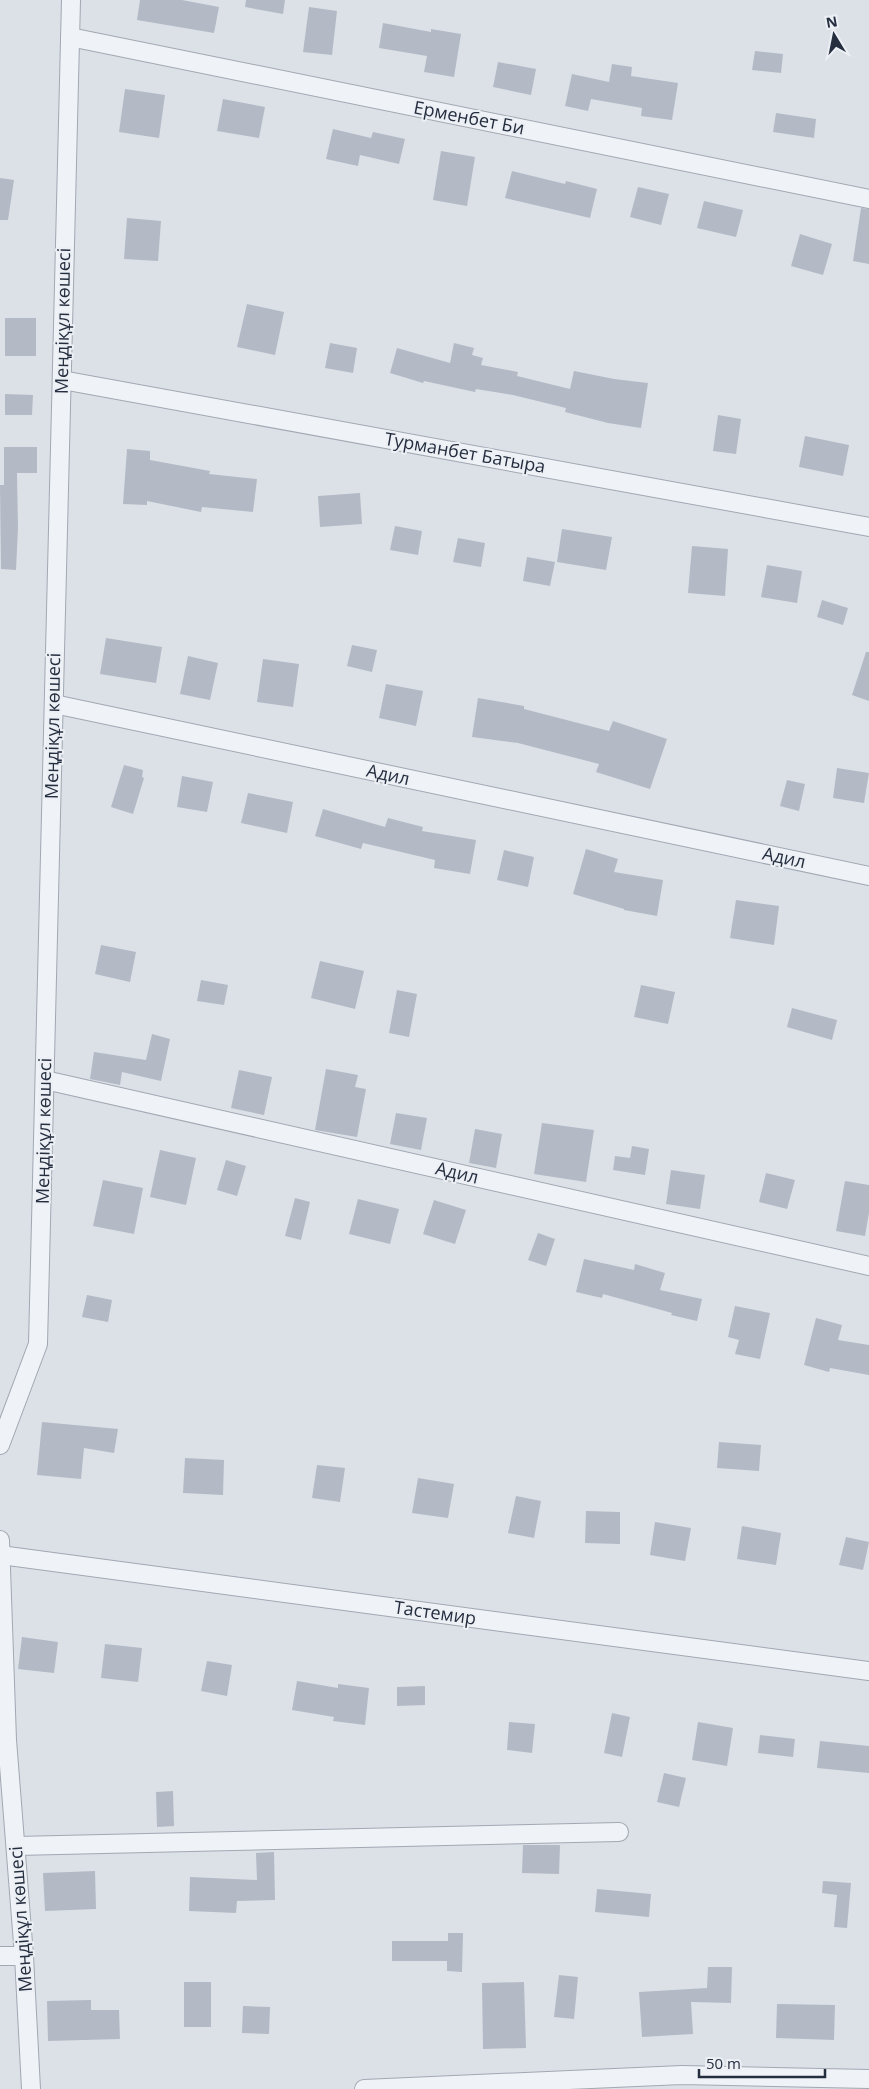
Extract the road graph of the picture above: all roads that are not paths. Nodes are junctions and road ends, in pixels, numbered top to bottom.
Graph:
1 (72, 0) edge
2 (70, 37) junction
3 (869, 199) edge
4 (62, 380) junction
5 (869, 527) edge
6 (54, 704) junction
7 (869, 876) edge
8 (45, 1080) junction
9 (869, 1266) edge
10 (0, 1445) edge
11 (0, 1540) edge
12 (0, 1555) edge
13 (869, 1671) edge
14 (619, 1832) dead end
15 (16, 1846) junction
16 (0, 1956) edge
17 (24, 1956) junction
18 (869, 2079) edge
19 (31, 2089) edge
20 (364, 2089) edge

1 - 2 street, Меңдіқұл көшесі
2 - 3 street, Ерменбет Би
2 - 4 street, Меңдіқұл көшесі
4 - 5 street, Турманбет Батыра
4 - 6 street, Меңдіқұл көшесі
6 - 7 street, Адил
6 - 8 street, Меңдіқұл көшесі
8 - 9 street, Адил
8 - 10 street, Меңдіқұл көшесі
11 - 12 street, Меңдіқұл көшесі
12 - 13 street, Тастемир
12 - 15 street, Меңдіқұл көшесі
14 - 15 street
15 - 17 street, Меңдіқұл көшесі
16 - 17 street
17 - 19 street, Меңдіқұл көшесі
18 - 20 street

